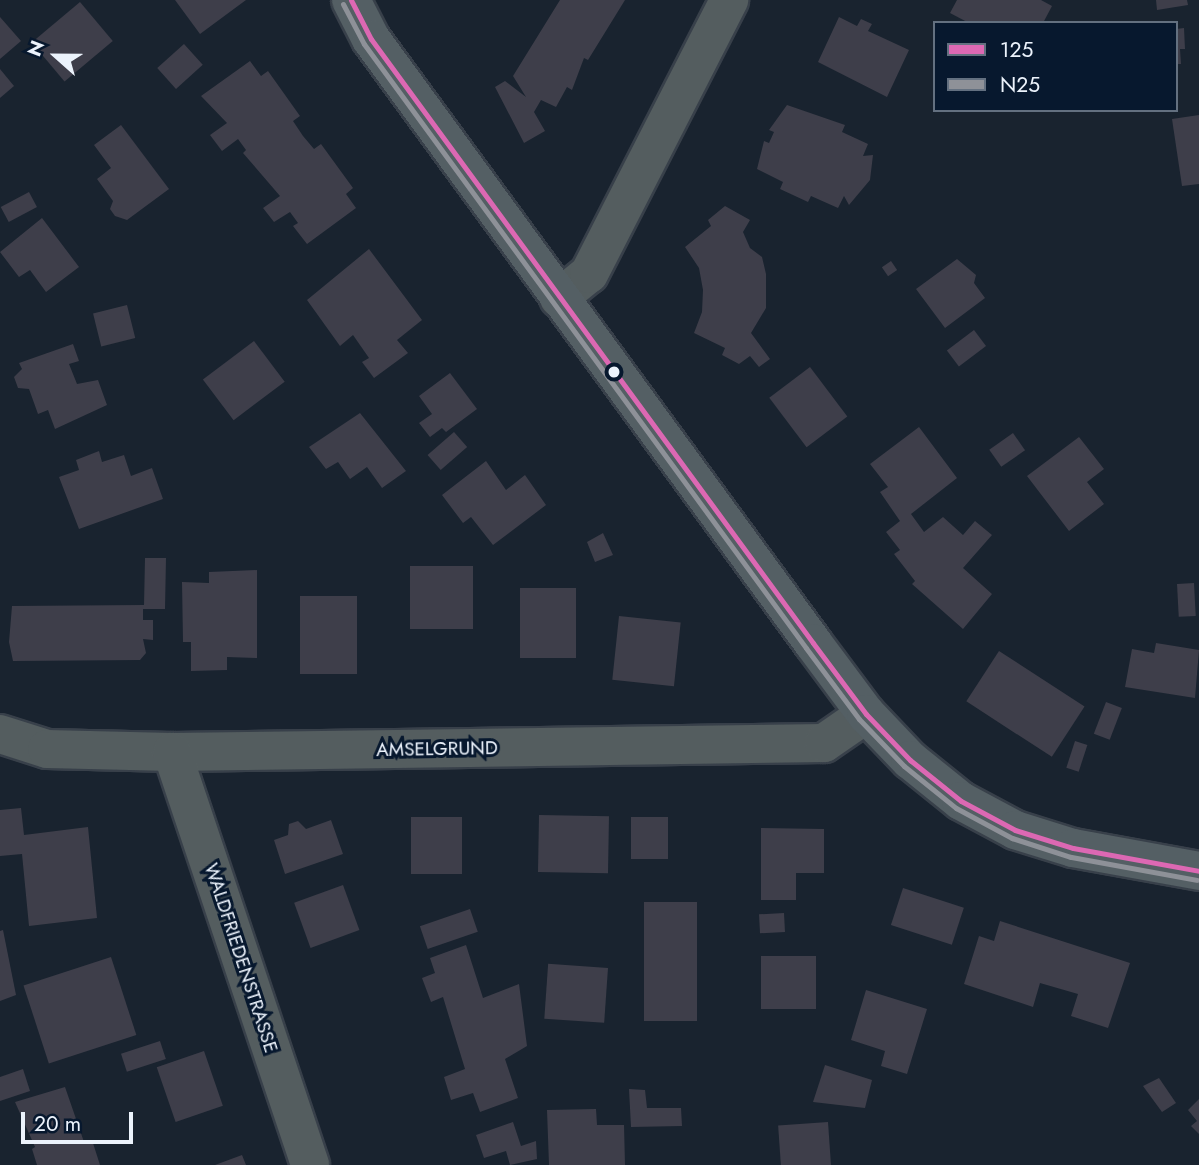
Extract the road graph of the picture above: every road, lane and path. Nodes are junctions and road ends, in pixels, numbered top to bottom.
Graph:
1 (351, 0) edge
2 (729, 0) edge
3 (559, 298) junction
4 (866, 713) junction
5 (0, 734) edge
6 (173, 752) junction
7 (1199, 871) edge
8 (310, 1165) edge

1 - 3 main road
2 - 3 street
3 - 4 main road
4 - 6 street, AMSELGRUND
4 - 7 main road
5 - 6 street, AMSELGRUND
6 - 8 street, WALDFRIEDENSTRASSE

